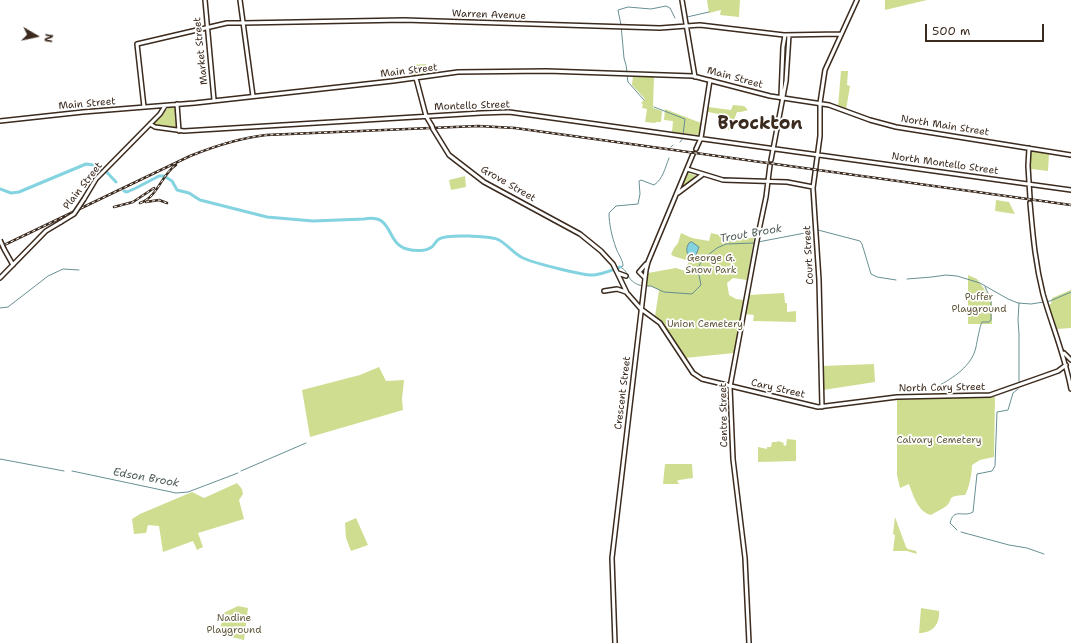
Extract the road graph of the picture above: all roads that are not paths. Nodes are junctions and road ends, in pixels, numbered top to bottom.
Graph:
1 (205, 0) edge
2 (240, 0) edge
3 (682, 0) edge
4 (857, 0) edge
5 (243, 23) junction
6 (687, 26) junction
7 (207, 28) junction
8 (841, 34) junction
9 (785, 35) junction
10 (789, 35) junction
11 (783, 46) junction
12 (788, 46) junction
13 (695, 76) junction
14 (416, 78) junction
15 (710, 80) junction
16 (784, 83) junction
17 (253, 96) junction
18 (782, 98) junction
19 (214, 100) junction
20 (177, 104) junction
21 (820, 104) junction
22 (160, 106) junction
23 (165, 106) junction
24 (144, 107) junction
25 (158, 116) junction
26 (426, 116) junction
27 (0, 121) edge
28 (150, 124) junction
29 (179, 131) junction
30 (701, 138) junction
31 (773, 148) junction
32 (1029, 148) junction
33 (696, 149) dead end
34 (693, 154) dead end
35 (817, 154) junction
36 (1071, 155) edge
37 (771, 160) dead end
38 (770, 165) dead end
39 (687, 169) junction
40 (702, 175) junction
41 (767, 181) junction
42 (1029, 184) junction
43 (813, 187) junction
44 (1071, 190) edge
45 (677, 194) junction
46 (1030, 198) dead end
47 (1030, 203) dead end
48 (0, 240) edge
49 (648, 262) junction
50 (13, 265) junction
51 (617, 270) junction
52 (626, 276) dead end
53 (0, 278) edge
54 (645, 278) junction
55 (604, 291) dead end
56 (627, 293) junction
57 (641, 309) junction
58 (1062, 349) junction
59 (1071, 360) edge
60 (1067, 367) junction
61 (730, 386) junction
62 (1071, 389) edge
63 (822, 407) junction
64 (616, 643) edge
65 (749, 643) edge

1 - 7 main road, Market Street
2 - 5 main road
3 - 6 main road
4 - 8 main road, Court Street
5 - 6 main road, Warren Avenue
5 - 7 main road, Warren Avenue
5 - 17 main road
6 - 9 main road, Warren Avenue
6 - 13 main road
7 - 19 main road, Market Street
7 - 24 main road, Warren Avenue
8 - 10 main road, Warren Avenue
8 - 21 main road, Court Street
9 - 10 main road, Warren Avenue
9 - 11 main road
10 - 12 main road
11 - 12 main road
11 - 16 main road
12 - 16 main road
13 - 14 main road, Main Street
13 - 15 main road, Main Street
14 - 17 main road, Main Street
14 - 26 main road, Grove Street
15 - 18 main road, Main Street
15 - 30 main road
16 - 18 main road
17 - 19 main road, Main Street
18 - 21 main road, Main Street
18 - 31 main road
19 - 20 main road, Main Street
20 - 23 main road, Main Street
20 - 29 main road
21 - 32 main road, North Main Street
21 - 35 main road, Court Street
22 - 23 main road, Main Street
22 - 24 main road, Main Street
22 - 25 main road
23 - 25 main road, Plain Street
24 - 27 main road, Main Street
25 - 28 main road, Plain Street
26 - 29 main road, Montello Street
26 - 30 main road, Montello Street
26 - 51 main road, Grove Street
28 - 29 main road, Montello Street
28 - 50 main road, Plain Street, bridge
30 - 31 main road, Montello Street
30 - 33 main road
31 - 35 main road, Montello Street
31 - 37 main road
32 - 36 main road, North Main Street
32 - 42 main road
34 - 39 main road, Crescent Street
35 - 42 main road, North Montello Street
35 - 43 main road, Court Street
38 - 41 main road, Centre Street
39 - 40 main road
39 - 45 main road, Crescent Street
40 - 41 main road
40 - 45 main road
41 - 43 main road
41 - 61 main road, Centre Street
42 - 44 main road, North Montello Street
42 - 46 main road
43 - 63 main road, Court Street
45 - 49 main road, Crescent Street
47 - 58 main road
48 - 50 main road, bridge
49 - 54 main road, Crescent Street
49 - 54 main road
50 - 53 main road, Plain Street
51 - 52 main road
51 - 56 main road, Grove Street
54 - 57 main road, Crescent Street
55 - 56 main road
56 - 57 main road, Grove Street
57 - 61 main road, Cary Street
57 - 64 main road, Crescent Street
58 - 59 main road
58 - 60 main road
60 - 62 main road
60 - 63 main road, North Cary Street
61 - 63 main road, Cary Street
61 - 65 main road, Centre Street

